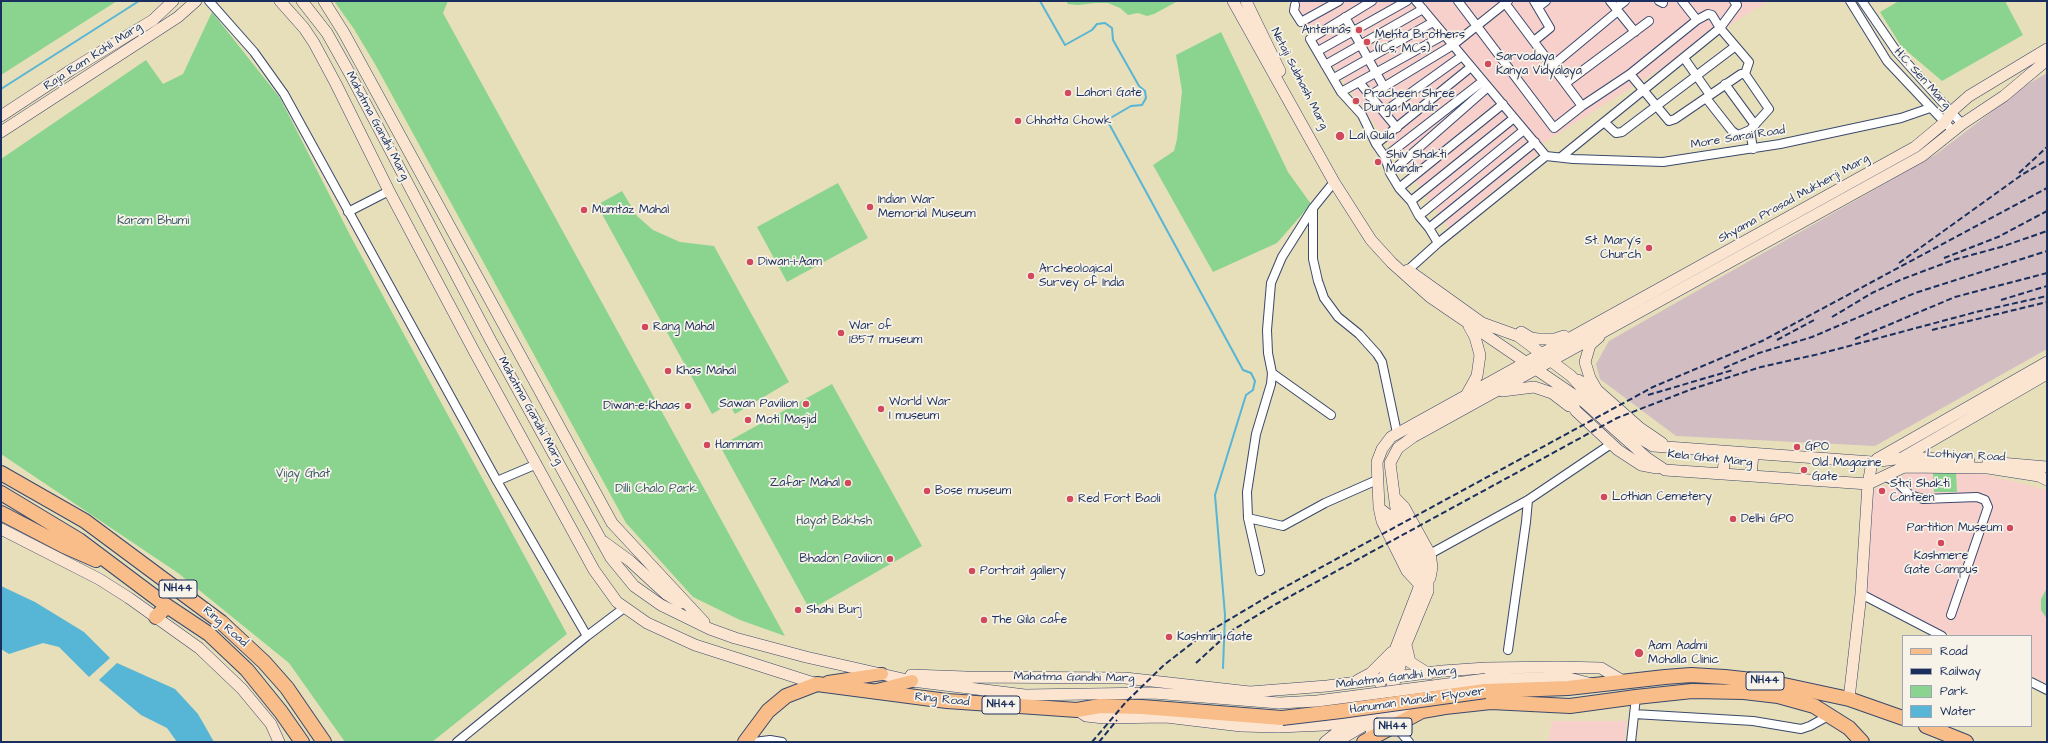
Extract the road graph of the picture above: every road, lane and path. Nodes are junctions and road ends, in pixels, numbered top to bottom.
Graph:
1 (173, 1) edge
2 (196, 1) edge
3 (209, 1) edge
4 (280, 1) edge
5 (302, 1) edge
6 (324, 1) edge
7 (1233, 1) edge
8 (1246, 1) edge
9 (1339, 1) edge
10 (1372, 1) edge
11 (1407, 1) edge
12 (1416, 1) edge
13 (1458, 1) edge
14 (1546, 1) edge
15 (1610, 1) edge
16 (1625, 1) edge
17 (1682, 1) edge
18 (1734, 1) edge
19 (1850, 1) edge
20 (1862, 1) edge
21 (1507, 2) edge
22 (1536, 4) edge
23 (1295, 5) dead end
24 (1423, 9) junction
25 (1617, 10) junction
26 (1345, 17) junction
27 (1697, 20) junction
28 (1649, 21) dead end
29 (1433, 22) junction
30 (1477, 26) junction
31 (1720, 28) junction
32 (1352, 31) junction
33 (1635, 32) junction
34 (1444, 34) junction
35 (1534, 41) junction
36 (1360, 45) junction
37 (1453, 46) junction
38 (1733, 48) dead end
39 (2047, 49) edge
40 (1318, 51) junction
41 (1462, 56) junction
42 (1684, 58) junction
43 (1368, 59) junction
44 (2047, 60) edge
45 (1326, 65) junction
46 (1552, 65) junction
47 (1471, 67) junction
48 (1376, 73) junction
49 (1630, 74) junction
50 (1745, 74) junction
51 (1696, 75) junction
52 (1334, 78) junction
53 (1359, 82) junction
54 (1566, 83) junction
55 (1486, 84) junction
56 (1725, 84) junction
57 (1384, 87) junction
58 (1645, 90) junction
59 (1341, 92) junction
60 (1369, 96) junction
61 (1708, 96) junction
62 (1503, 104) junction
63 (1582, 106) junction
64 (1657, 106) junction
65 (1930, 108) junction
66 (1952, 111) junction
67 (1384, 112) junction
68 (1, 116) edge
69 (1514, 118) junction
70 (1604, 122) junction
71 (1945, 122) junction
72 (1752, 127) junction
73 (1397, 128) junction
74 (1958, 128) junction
75 (1524, 130) junction
76 (1, 132) edge
77 (1535, 142) junction
78 (1376, 144) junction
79 (1754, 149) junction
80 (1546, 156) junction
81 (1385, 157) junction
82 (1561, 157) junction
83 (1390, 173) junction
84 (1334, 182) junction
85 (1400, 188) junction
86 (389, 190) junction
87 (1411, 201) junction
88 (1314, 208) junction
89 (348, 212) junction
90 (1419, 216) junction
91 (1429, 228) junction
92 (1438, 243) junction
93 (1408, 270) junction
94 (1466, 322) junction
95 (1482, 323) junction
96 (1583, 330) junction
97 (1605, 331) junction
98 (1541, 354) junction
99 (1550, 361) junction
100 (1525, 362) junction
101 (2047, 362) edge
102 (1535, 370) junction
103 (1272, 373) junction
104 (2047, 374) edge
105 (1571, 376) junction
106 (1561, 388) junction
107 (1597, 390) junction
108 (1492, 393) junction
109 (1467, 394) junction
110 (1576, 411) junction
111 (1331, 415) dead end
112 (1397, 434) junction
113 (1611, 444) junction
114 (1672, 448) junction
115 (1724, 452) junction
116 (1753, 454) junction
117 (1903, 458) junction
118 (1872, 462) junction
119 (537, 464) junction
120 (2047, 467) edge
121 (1665, 470) junction
122 (1, 473) edge
123 (1723, 474) junction
124 (1751, 476) junction
125 (1884, 476) junction
126 (1377, 480) junction
127 (2047, 480) edge
128 (498, 481) junction
129 (1868, 488) junction
130 (1, 493) edge
131 (1395, 498) junction
132 (1528, 500) junction
133 (1, 513) edge
134 (1248, 518) junction
135 (1, 529) edge
136 (600, 539) junction
137 (1430, 554) junction
138 (121, 570) junction
139 (1260, 571) dead end
140 (1424, 584) junction
141 (1861, 594) junction
142 (167, 606) junction
143 (624, 608) junction
144 (690, 608) junction
145 (1951, 615) dead end
146 (156, 617) junction
147 (710, 629) junction
148 (1940, 635) edge
149 (587, 636) junction
150 (1406, 644) junction
151 (1395, 648) junction
152 (1508, 650) dead end
153 (1429, 673) junction
154 (882, 674) junction
155 (1088, 677) junction
156 (1397, 677) junction
157 (1382, 679) junction
158 (912, 681) junction
159 (1623, 681) junction
160 (1354, 682) junction
161 (2032, 682) edge
162 (1569, 683) junction
163 (817, 684) junction
164 (2047, 690) edge
165 (872, 692) junction
166 (1089, 695) junction
167 (1636, 697) junction
168 (1849, 699) junction
169 (1100, 706) junction
170 (1077, 710) junction
171 (1187, 711) junction
172 (1422, 711) junction
173 (1634, 714) junction
174 (1830, 715) junction
175 (1166, 717) junction
176 (1361, 718) junction
177 (1902, 718) edge
178 (1375, 719) junction
179 (1395, 726) junction
180 (1930, 727) edge
181 (1367, 740) edge
182 (280, 742) edge
183 (302, 742) edge
184 (324, 742) edge
185 (457, 742) edge
186 (745, 742) edge
187 (754, 742) edge
188 (782, 742) edge
189 (1325, 742) edge
190 (1336, 742) edge
191 (1409, 742) edge
192 (1631, 742) edge
193 (1862, 742) edge
194 (1953, 742) edge
195 (1966, 742) edge

1 - 68 main road, Raja Ram Kohli Marg
2 - 76 main road, Raja Ram Kohli Marg
3 - 89 street
4 - 86 main road, Mahatma Gandhi Marg
5 - 136 main road, Mahatma Gandhi Marg
6 - 144 main road
7 - 84 main road, Netaji Subhash Marg
8 - 93 main road, Netaji Subhash Marg
9 - 23 street
10 - 26 street
11 - 32 street
12 - 24 street
13 - 30 street
14 - 22 street
15 - 25 street
16 - 25 street
17 - 27 street
18 - 31 street
19 - 65 street, H.C. Sen Marg
20 - 66 street, H.C. Sen Marg
21 - 30 street
21 - 35 street
22 - 35 street
24 - 29 street
24 - 36 street
25 - 33 street
25 - 46 street
26 - 32 street
26 - 40 street
27 - 31 street
27 - 49 street
28 - 33 street
29 - 34 street
29 - 43 street
30 - 37 street
30 - 63 street
31 - 42 street
31 - 50 street
32 - 36 street
32 - 40 street
33 - 54 street
34 - 37 street
34 - 48 street
35 - 46 street
36 - 43 street
36 - 45 street
37 - 41 street
37 - 57 street
38 - 51 street
39 - 66 main road, Shyama Prasad Mukherji Marg
40 - 45 street
41 - 47 street
41 - 67 street
42 - 51 street
42 - 58 street
43 - 48 street
43 - 52 street
44 - 74 main road, Shyama Prasad Mukherji Marg
45 - 52 street
46 - 54 street
47 - 55 street
47 - 73 street
48 - 53 street
48 - 57 street
49 - 58 street
49 - 63 street
50 - 56 street
50 - 72 street
51 - 61 street
51 - 64 street
52 - 59 street
53 - 59 street
53 - 60 street
54 - 63 street
55 - 62 street
55 - 81 street
55 - 83 street
56 - 61 street
56 - 72 street
57 - 60 street
58 - 64 street
58 - 70 street
59 - 78 street
60 - 67 street
61 - 64 street
61 - 72 street
62 - 69 street
62 - 85 street
64 - 70 street
65 - 71 street, H.C. Sen Marg
65 - 79 street, More Sarai Road
66 - 71 main road, Shyama Prasad Mukherji Marg
66 - 74 street, H.C. Sen Marg
67 - 73 street
69 - 75 street
69 - 87 street
70 - 82 street
71 - 74 street, H.C. Sen Marg
71 - 96 main road, Shyama Prasad Mukherji Marg
72 - 79 street
73 - 78 street
74 - 97 main road, Shyama Prasad Mukherji Marg
75 - 77 street
75 - 90 street
77 - 80 street
77 - 91 street
78 - 81 street
79 - 82 street, More Sarai Road
80 - 82 street, More Sarai Road
80 - 92 street
81 - 83 street
83 - 85 street
84 - 88 street
84 - 94 main road, Netaji Subhash Marg
85 - 87 street
86 - 89 street
86 - 119 main road, Mahatma Gandhi Marg
87 - 90 street
88 - 103 street
88 - 112 street
89 - 128 street
90 - 91 street
91 - 92 street
92 - 93 street
93 - 95 main road, Netaji Subhash Marg
94 - 100 main road, Netaji Subhash Marg
94 - 109 main road
95 - 96 main road
95 - 98 main road, Netaji Subhash Marg
96 - 98 main road, Shyama Prasad Mukherji Marg
97 - 99 main road, Shyama Prasad Mukherji Marg
97 - 107 main road
98 - 99 main road, Netaji Subhash Marg
98 - 100 main road, Shyama Prasad Mukherji Marg
99 - 102 main road, Shyama Prasad Mukherji Marg
99 - 105 main road, Kela Ghat Marg
100 - 102 main road, Netaji Subhash Marg
100 - 109 main road
101 - 118 main road
102 - 106 main road, Kela Ghat Marg
102 - 108 main road
103 - 111 street
103 - 134 street
104 - 117 main road
105 - 107 main road
105 - 114 main road, Kela Ghat Marg
106 - 110 main road
106 - 121 main road, Kela Ghat Marg
107 - 114 main road
108 - 110 main road
108 - 131 main road
109 - 112 main road
110 - 113 main road
112 - 126 main road
113 - 121 main road
113 - 132 street
114 - 115 main road, Kela Ghat Marg
115 - 116 main road, Kela Ghat Marg
115 - 123 main road
116 - 118 main road, Kela Ghat Marg
116 - 124 main road
117 - 118 main road, Kela Ghat Marg
117 - 120 main road, Lothiyan Road
117 - 125 main road
118 - 129 main road
119 - 128 street
119 - 143 main road, Mahatma Gandhi Marg
121 - 123 main road, Kela Ghat Marg
122 - 184 highway, Ring Road / NH44
123 - 124 main road, Kela Ghat Marg
124 - 129 main road, Kela Ghat Marg
125 - 127 main road, Lothiyan Road
125 - 129 main road
125 - 145 street
126 - 134 street
126 - 140 main road
128 - 149 street
129 - 141 main road
130 - 138 highway, Ring Road / NH44
131 - 137 main road
131 - 140 main road
132 - 137 street
132 - 152 street
133 - 138 highway
134 - 139 street
135 - 146 main road
136 - 144 main road
136 - 147 main road, Mahatma Gandhi Marg
137 - 140 main road
138 - 142 highway, Ring Road / NH44
140 - 150 main road
140 - 151 main road
141 - 148 street
141 - 168 main road
142 - 146 highway
142 - 183 highway, Ring Road / NH44
143 - 149 street
143 - 163 main road, Mahatma Gandhi Marg
144 - 147 main road
146 - 182 main road
147 - 154 main road, Mahatma Gandhi Marg
149 - 185 street
150 - 153 main road
150 - 156 main road
151 - 157 main road
151 - 160 main road
153 - 156 main road, Mahatma Gandhi Marg
153 - 159 main road, Mahatma Gandhi Marg
153 - 172 main road
154 - 155 main road, Mahatma Gandhi Marg
154 - 158 main road, Mahatma Gandhi Marg
154 - 163 main road
155 - 160 main road, Mahatma Gandhi Marg
155 - 166 main road
156 - 157 main road, Mahatma Gandhi Marg
156 - 178 main road
157 - 160 main road, Mahatma Gandhi Marg
157 - 176 main road
158 - 165 main road
158 - 166 main road, Mahatma Gandhi Marg
159 - 162 highway, Hanuman Mandir Flyover
159 - 168 highway, NH44
161 - 164 street
162 - 166 main road, Hanuman Mandir Flyover, bridge
162 - 171 highway, Hanuman Mandir Flyover, bridge
163 - 165 highway, Ring Road / NH44
163 - 186 highway, Ring Road / NH44
165 - 170 highway, Ring Road / NH44
166 - 169 highway
167 - 172 highway
167 - 173 street
167 - 174 highway
168 - 177 highway, NH44
169 - 170 highway, Ring Road / NH44
169 - 171 highway, Ring Road / NH44
170 - 175 main road
171 - 175 highway
172 - 178 main road
172 - 179 highway, NH44
173 - 174 street
173 - 192 street
174 - 193 highway
175 - 176 main road
176 - 178 main road
176 - 189 main road
178 - 181 main road
178 - 190 main road
179 - 181 highway, NH44
179 - 191 street
180 - 194 highway
180 - 195 highway
187 - 188 street

